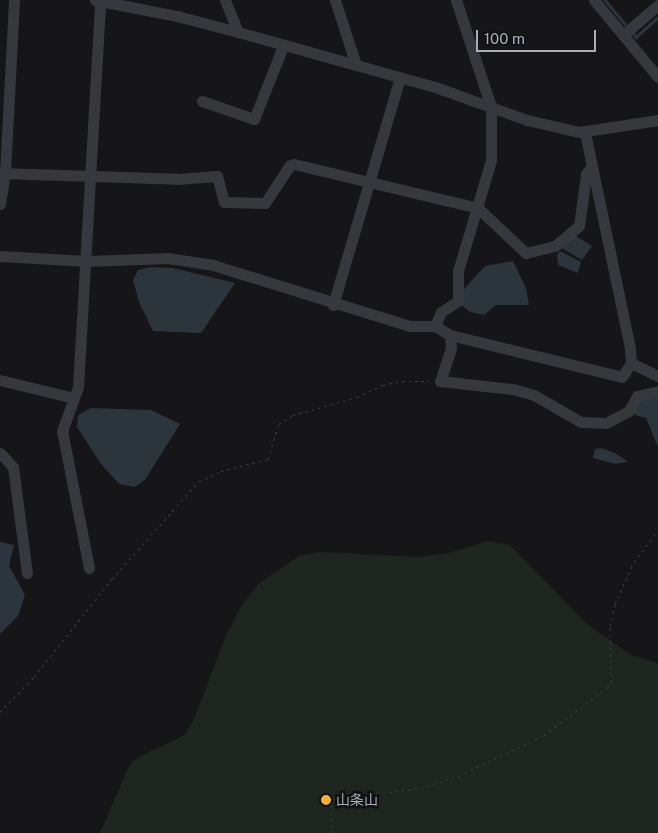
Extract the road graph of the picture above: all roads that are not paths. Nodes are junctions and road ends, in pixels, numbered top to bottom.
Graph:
1 (14, 0) edge
2 (98, 0) edge
3 (225, 0) edge
4 (335, 0) edge
5 (456, 0) edge
6 (594, 0) edge
7 (658, 5) edge
8 (238, 32) junction
9 (623, 35) junction
10 (283, 46) junction
11 (356, 65) junction
12 (658, 77) edge
13 (400, 78) junction
14 (202, 101) dead end
15 (491, 107) junction
16 (658, 120) edge
17 (585, 132) junction
18 (590, 167) junction
19 (3, 173) edge
20 (92, 176) junction
21 (370, 184) junction
22 (0, 204) edge
23 (478, 208) junction
24 (0, 256) edge
25 (85, 261) junction
26 (332, 305) junction
27 (435, 326) junction
28 (450, 335) junction
29 (631, 363) junction
30 (658, 376) edge
31 (0, 380) edge
32 (658, 390) edge
33 (74, 398) junction
34 (0, 453) edge
35 (89, 568) dead end
36 (27, 573) dead end

1 - 19 street
2 - 8 street
2 - 20 street
3 - 8 street
4 - 11 street
5 - 15 street
6 - 9 street
7 - 9 street
8 - 10 street
9 - 12 street
10 - 11 street
10 - 14 street
11 - 13 street
13 - 15 street
13 - 21 street
15 - 17 street
15 - 23 street
16 - 17 street
17 - 18 street
18 - 23 street
18 - 29 street
19 - 20 street
19 - 22 street
20 - 21 street
20 - 25 street
21 - 23 street
21 - 26 street
23 - 27 street
24 - 25 street
25 - 26 street
25 - 33 street
26 - 27 street
27 - 28 street
28 - 29 street
28 - 32 street
29 - 30 street
31 - 33 street
33 - 35 street
34 - 36 street

